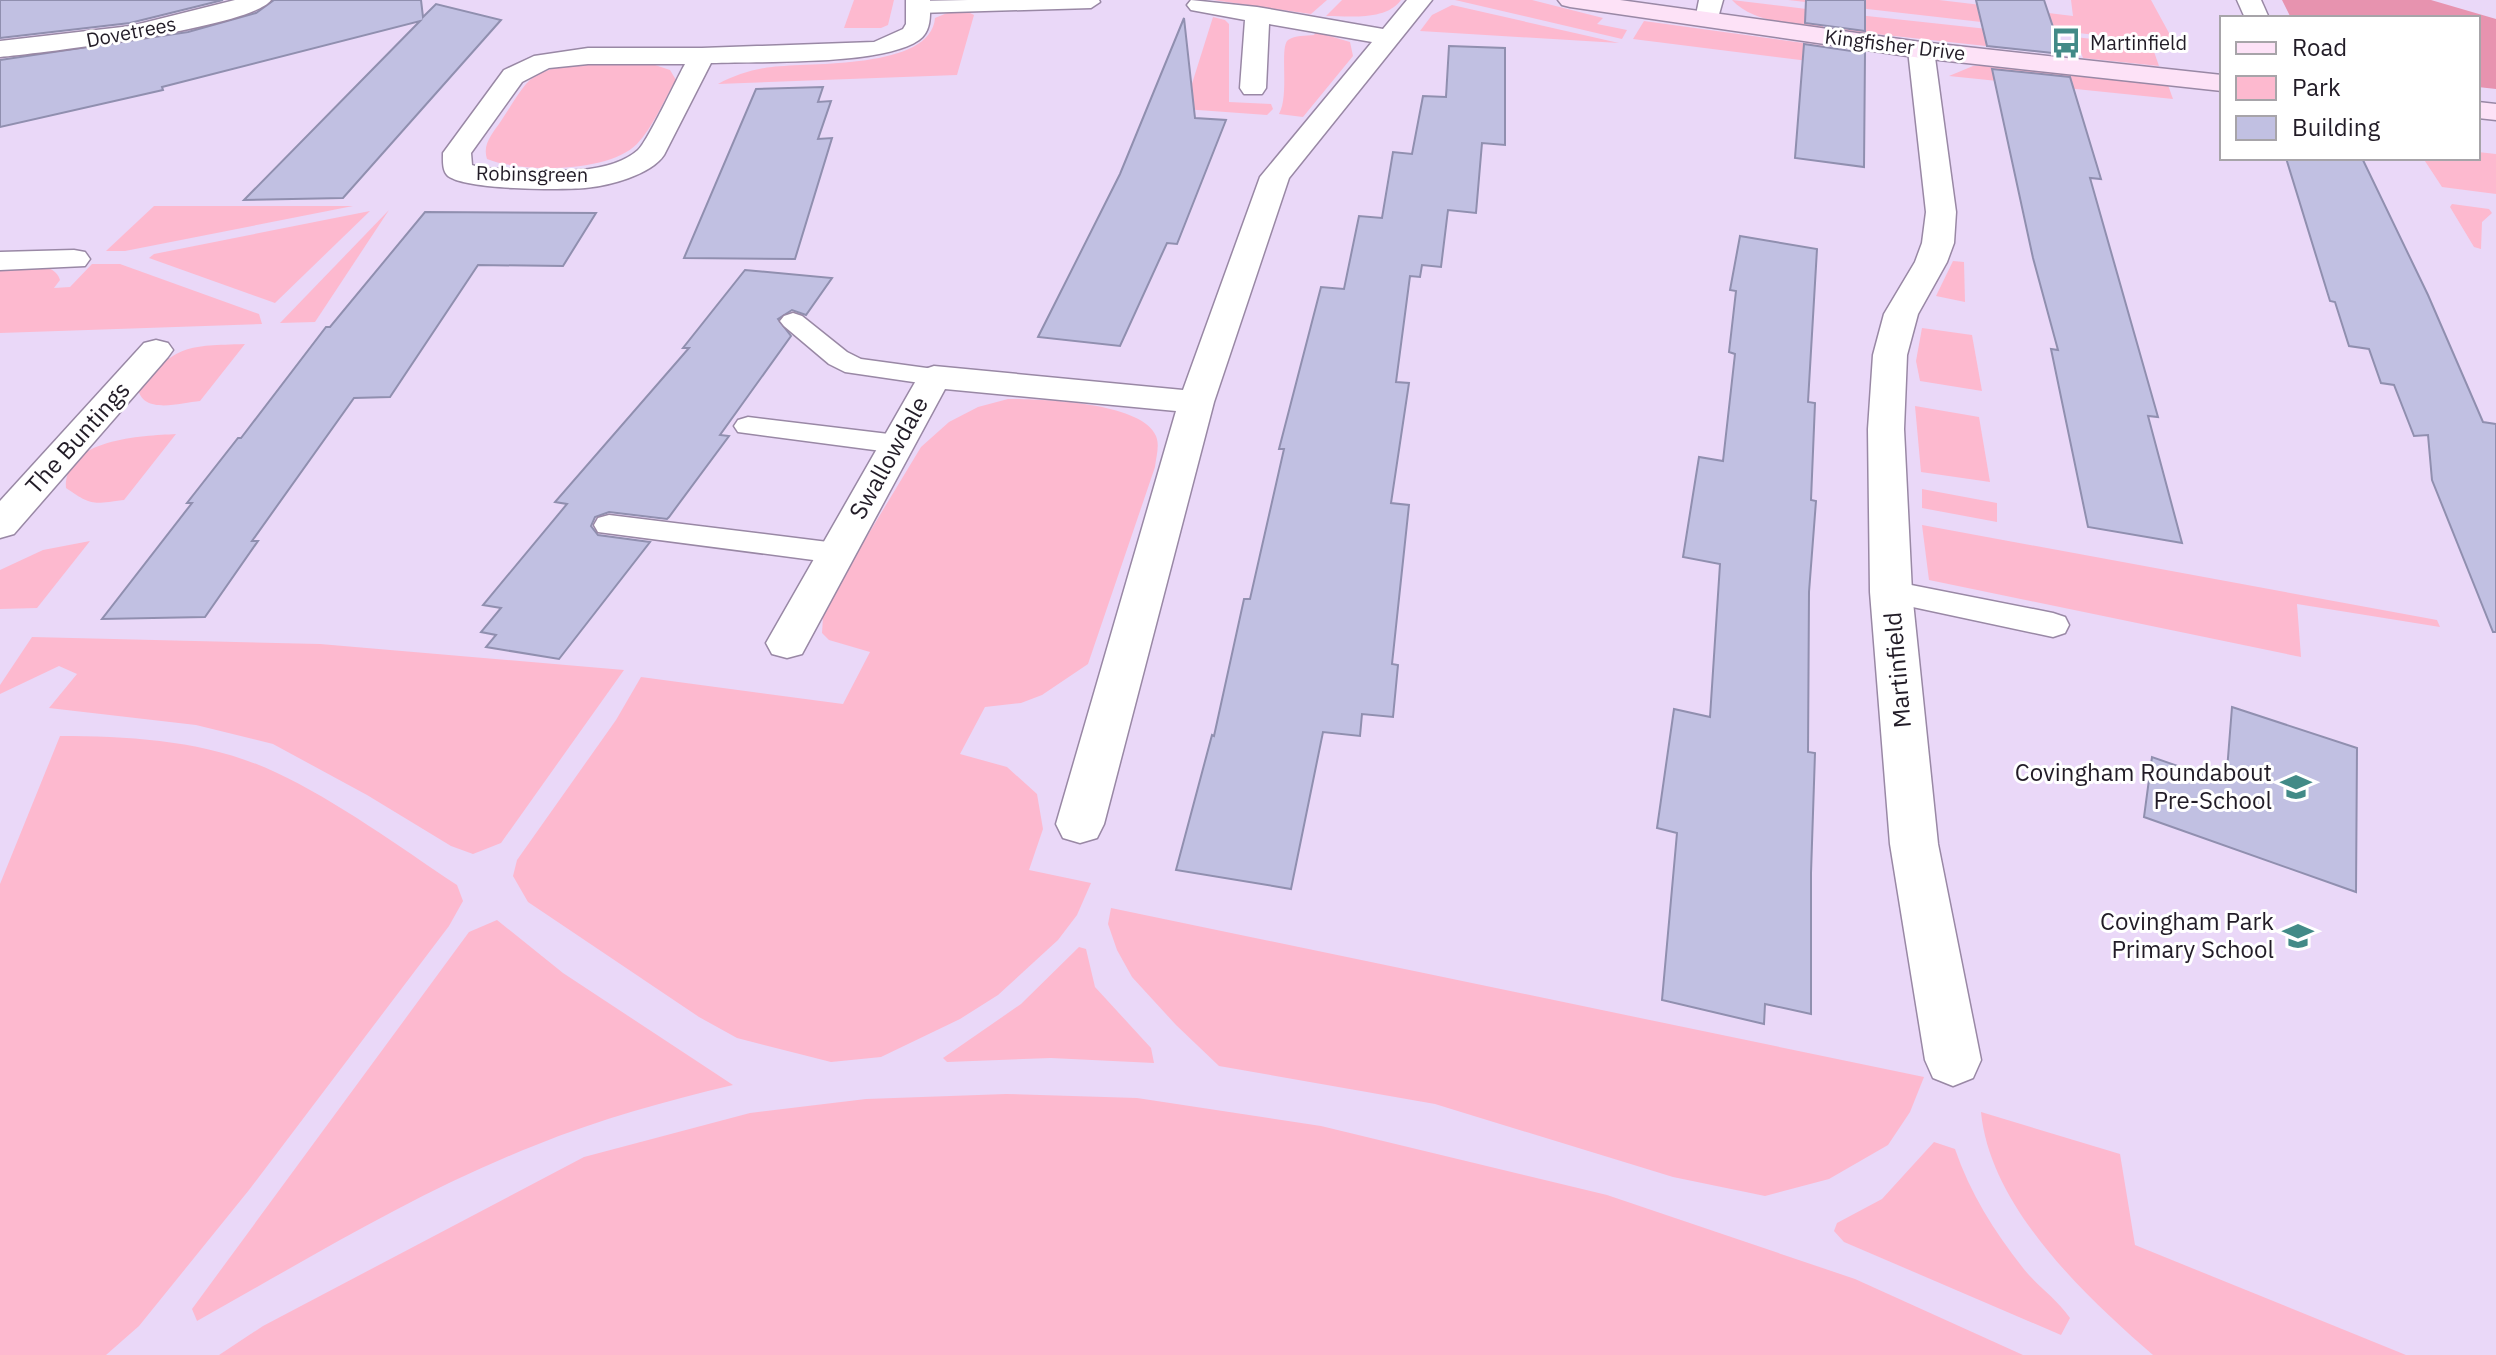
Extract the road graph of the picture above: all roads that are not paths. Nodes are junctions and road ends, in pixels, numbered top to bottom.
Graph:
1 (259, 0) edge
2 (1420, 0) edge
3 (1570, 0) edge
4 (1091, 2) edge
5 (918, 3) edge
6 (1199, 5) dead end
7 (1709, 10) edge
8 (1257, 14) junction
9 (1391, 38) junction
10 (0, 49) edge
11 (1921, 50) junction
12 (702, 56) junction
13 (2220, 83) edge
14 (1253, 88) dead end
15 (74, 259) dead end
16 (0, 261) edge
17 (793, 321) dead end
18 (156, 350) dead end
19 (934, 377) junction
20 (1196, 402) junction
21 (748, 426) dead end
22 (897, 444) junction
23 (0, 525) edge
24 (609, 525) dead end
25 (836, 553) junction
26 (1891, 592) junction
27 (2053, 625) dead end
28 (787, 643) dead end
29 (1080, 824) dead end
30 (1953, 1060) dead end

1 - 10 street, Dovetrees
2 - 9 street
3 - 7 street, Kingfisher Drive
4 - 5 lane
5 - 12 street, Robinsgreen
6 - 8 street
7 - 11 street, Kingfisher Drive
8 - 9 street
8 - 14 street
9 - 20 street
11 - 13 street, Kingfisher Drive
11 - 26 street, Martinfield
12 - 12 street, Robinsgreen
15 - 16 street
17 - 19 lane
18 - 23 street, The Buntings
19 - 20 street, Swallowdale
19 - 22 street, Swallowdale
20 - 29 street
21 - 22 lane
22 - 25 street, Swallowdale
24 - 25 lane
25 - 28 street, Swallowdale
26 - 27 lane
26 - 30 street, Martinfield

